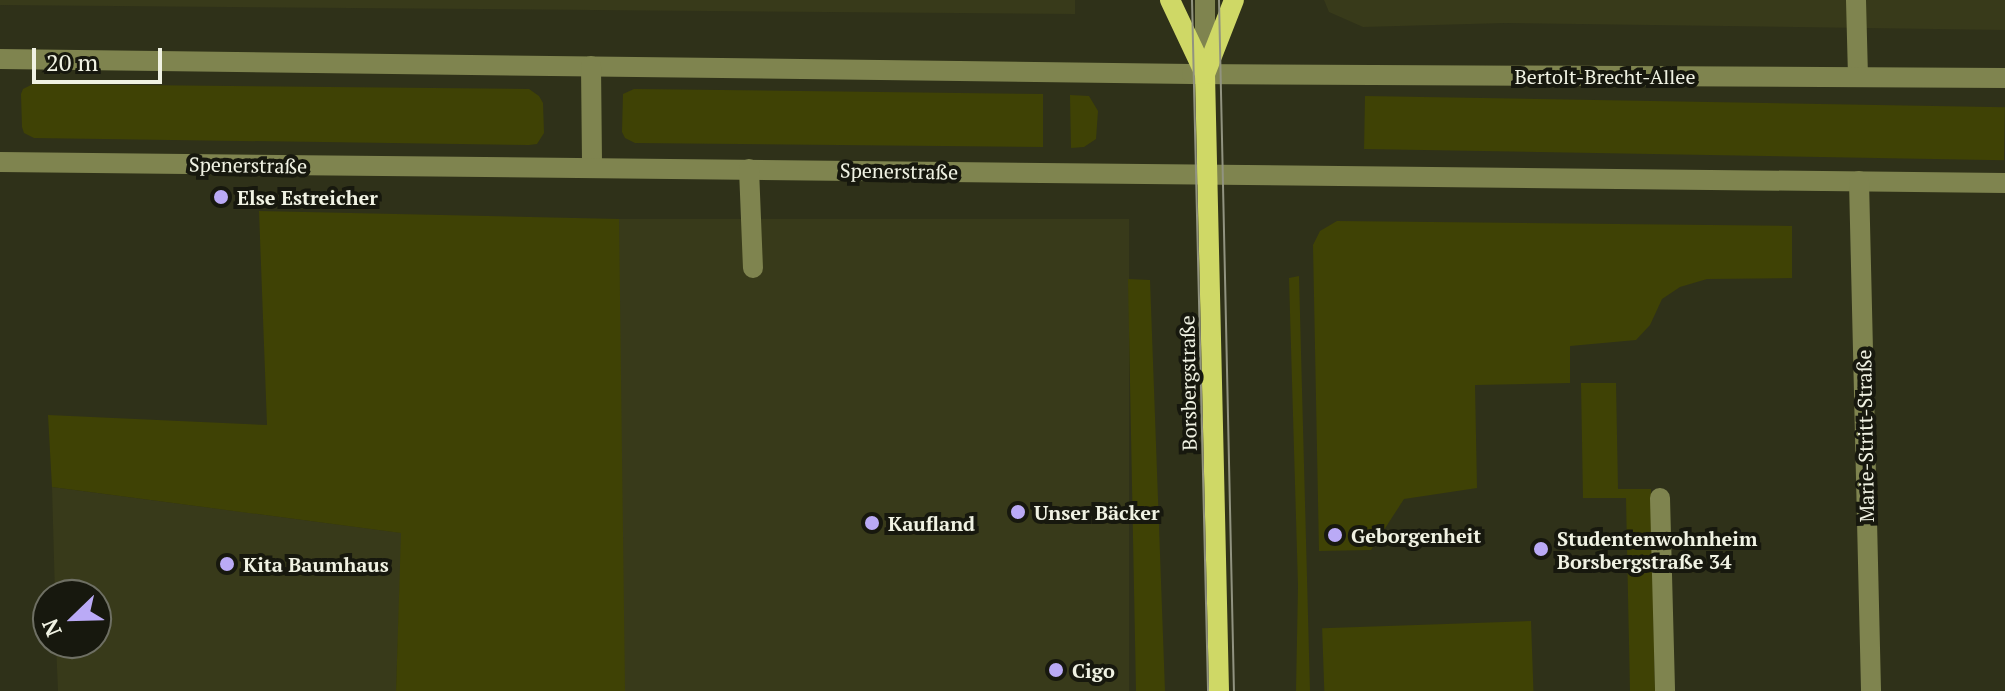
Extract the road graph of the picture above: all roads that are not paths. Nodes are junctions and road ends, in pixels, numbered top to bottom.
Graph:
1 (1170, 0) edge
2 (1205, 0) edge
3 (1234, 0) edge
4 (1856, 0) edge
5 (0, 59) edge
6 (591, 66) junction
7 (1205, 74) junction
8 (1858, 77) junction
9 (2005, 78) edge
10 (0, 162) edge
11 (592, 168) junction
12 (749, 169) junction
13 (1207, 174) junction
14 (1859, 181) junction
15 (2005, 183) edge
16 (753, 268) dead end
17 (1660, 498) dead end
18 (1219, 691) edge
19 (1665, 691) edge
20 (1871, 691) edge

1 - 7 main road, Borsbergstraße
2 - 7 street
3 - 7 main road, Borsbergstraße
4 - 8 street
5 - 6 street
6 - 7 street
6 - 11 street
7 - 8 street, Bertolt-Brecht-Allee
7 - 13 main road, Borsbergstraße
8 - 9 street, Bertolt-Brecht-Allee
10 - 11 street, Spenerstraße
11 - 12 street, Spenerstraße
12 - 13 street, Spenerstraße
12 - 16 street
13 - 14 street
13 - 18 main road, Borsbergstraße
14 - 15 street
14 - 20 street, Marie-Stritt-Straße
17 - 19 street

